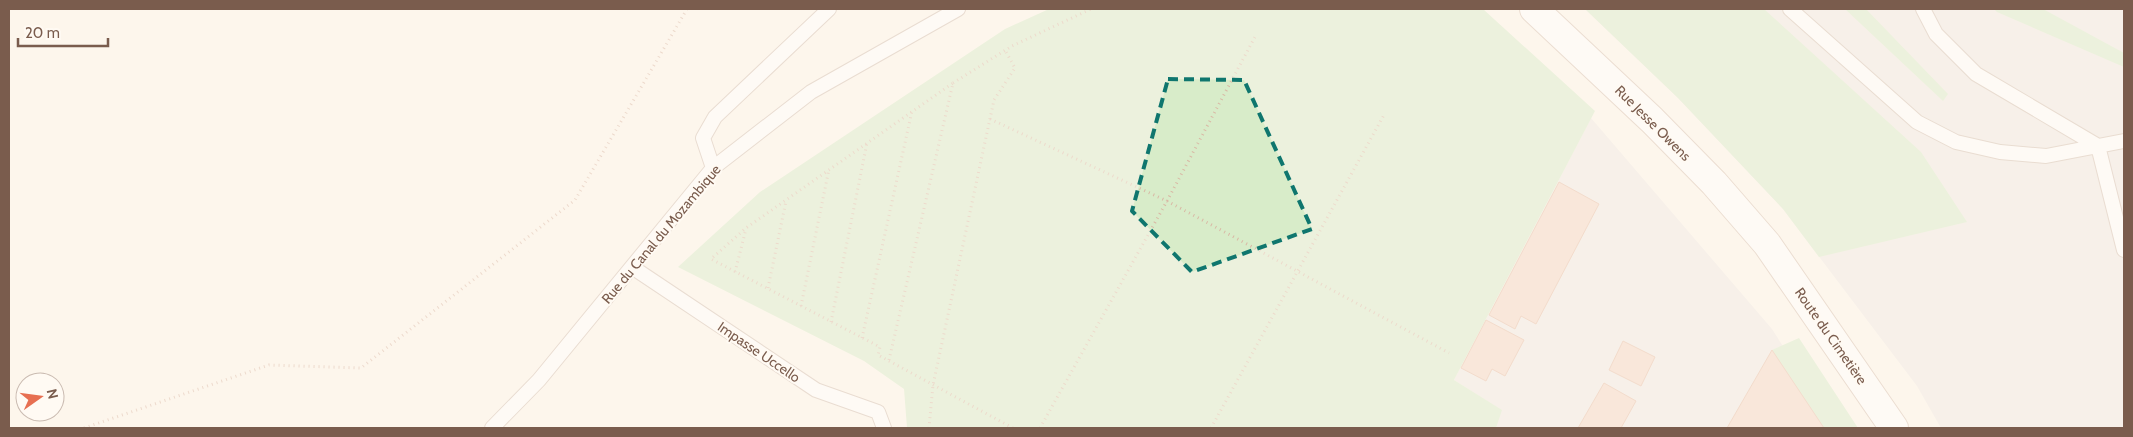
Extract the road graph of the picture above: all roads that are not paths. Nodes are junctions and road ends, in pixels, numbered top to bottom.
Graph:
1 (829, 9) edge
2 (958, 9) edge
3 (1534, 9) edge
4 (1790, 9) edge
5 (1923, 9) edge
6 (2124, 141) edge
7 (2098, 146) junction
8 (713, 168) junction
9 (1767, 244) joint
10 (2124, 250) edge
11 (632, 267) junction
12 (492, 428) edge
13 (884, 428) edge
14 (1894, 428) edge

1 - 8 lane
2 - 8 lane, Rue du Canal du Mozambique
3 - 9 main road, Rue Jesse Owens
4 - 7 lane
5 - 7 lane
6 - 7 lane
7 - 10 lane
8 - 11 lane, Rue du Canal du Mozambique
9 - 14 main road, Route du Cimetière
11 - 12 lane, Rue du Canal du Mozambique
11 - 13 lane, Impasse Uccello

